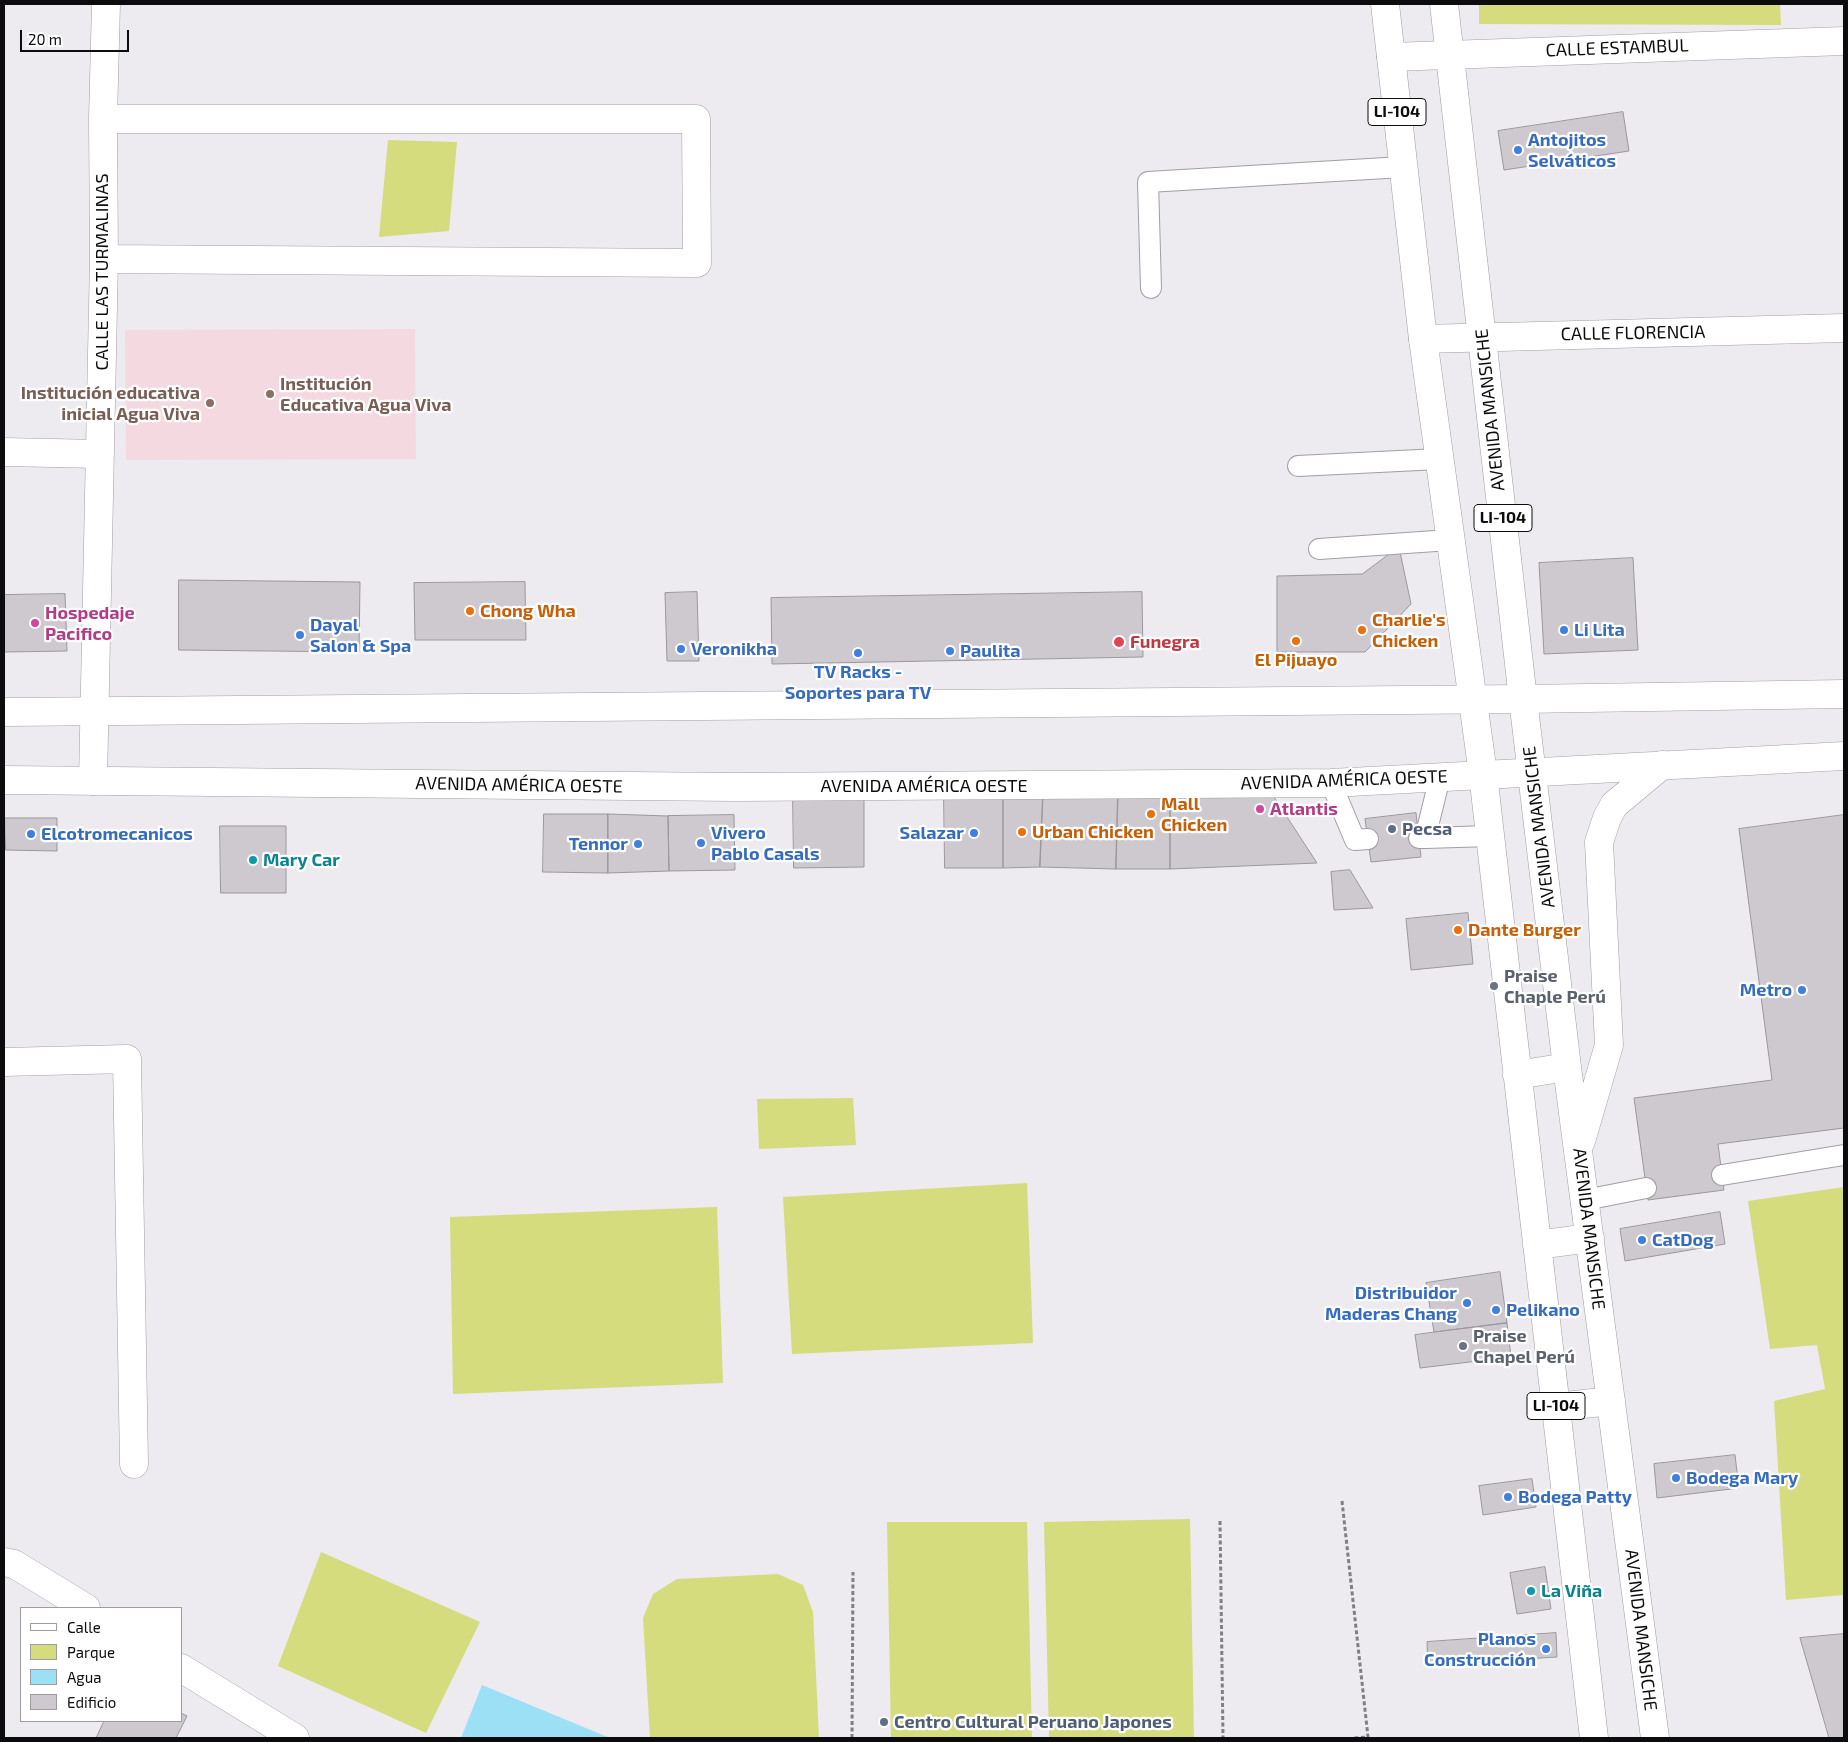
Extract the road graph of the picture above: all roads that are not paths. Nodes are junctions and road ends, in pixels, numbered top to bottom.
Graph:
1 (106, 4) edge
2 (1385, 4) edge
3 (1444, 4) edge
4 (1844, 41) edge
5 (1450, 54) junction
6 (1391, 57) junction
7 (103, 119) junction
8 (1403, 167) junction
9 (104, 259) junction
10 (1151, 288) dead end
11 (1844, 328) edge
12 (1482, 336) junction
13 (1423, 339) junction
14 (4, 452) edge
15 (100, 454) junction
16 (1439, 459) junction
17 (1298, 466) dead end
18 (1450, 540) junction
19 (1319, 548) dead end
20 (1844, 694) edge
21 (1523, 699) junction
22 (1473, 700) junction
23 (95, 711) junction
24 (4, 712) edge
25 (1844, 756) edge
26 (1662, 765) junction
27 (1533, 772) junction
28 (1483, 774) junction
29 (1440, 777) junction
30 (4, 780) edge
31 (93, 781) junction
32 (1331, 783) junction
33 (1490, 836) junction
34 (1368, 839) dead end
35 (4, 1062) edge
36 (1567, 1067) junction
37 (1518, 1075) junction
38 (1578, 1152) junction
39 (1844, 1155) edge
40 (1722, 1175) dead end
41 (1646, 1188) dead end
42 (1586, 1200) junction
43 (1590, 1238) junction
44 (1537, 1245) junction
45 (1611, 1400) junction
46 (1556, 1407) junction
47 (134, 1464) dead end
48 (4, 1562) edge
49 (84, 1607) edge
50 (182, 1669) edge
51 (295, 1738) edge
52 (1594, 1738) edge
53 (1655, 1738) edge

1 - 7 main road, CALLE LAS TURMALINAS
2 - 6 main road, LI-104
3 - 5 main road, AVENIDA MANSICHE / LI-104
4 - 5 main road, CALLE ESTAMBUL
5 - 6 main road, CALLE ESTAMBUL
5 - 12 main road, AVENIDA MANSICHE / LI-104
6 - 8 main road, LI-104
7 - 9 main road, CALLE LAS TURMALINAS
7 - 9 main road
8 - 10 lane
8 - 13 main road, LI-104
9 - 15 main road, CALLE LAS TURMALINAS
11 - 12 main road, CALLE FLORENCIA
12 - 13 main road, CALLE FLORENCIA
12 - 21 main road, AVENIDA MANSICHE / LI-104
13 - 16 main road, LI-104
14 - 15 main road
15 - 23 main road, CALLE LAS TURMALINAS
16 - 17 lane
16 - 18 main road, LI-104
18 - 19 lane
18 - 22 main road, LI-104
20 - 21 main road
21 - 22 main road
21 - 27 main road, AVENIDA MANSICHE / LI-104
22 - 23 main road
22 - 28 main road, LI-104
23 - 24 main road
23 - 31 main road, CALLE LAS TURMALINAS
25 - 26 main road, AVENIDA AMÉRICA OESTE
26 - 27 main road, AVENIDA AMÉRICA OESTE
26 - 38 main road
27 - 28 main road, AVENIDA AMÉRICA OESTE
27 - 36 main road, AVENIDA MANSICHE / LI-104
28 - 29 main road, AVENIDA AMÉRICA OESTE
28 - 33 main road, LI-104
29 - 32 main road, AVENIDA AMÉRICA OESTE
29 - 33 lane
30 - 31 main road, AVENIDA AMÉRICA OESTE
31 - 32 main road, AVENIDA AMÉRICA OESTE
32 - 34 lane
33 - 37 main road, LI-104
35 - 47 main road
36 - 37 main road
36 - 38 main road, AVENIDA MANSICHE / LI-104
37 - 44 main road, LI-104
38 - 42 main road, AVENIDA MANSICHE / LI-104
39 - 40 lane
41 - 42 lane
42 - 43 main road, AVENIDA MANSICHE / LI-104
43 - 44 main road
43 - 45 main road, AVENIDA MANSICHE / LI-104
44 - 46 main road, LI-104
45 - 46 main road
45 - 53 main road, AVENIDA MANSICHE / LI-104
46 - 52 main road, LI-104
48 - 49 main road
50 - 51 main road

